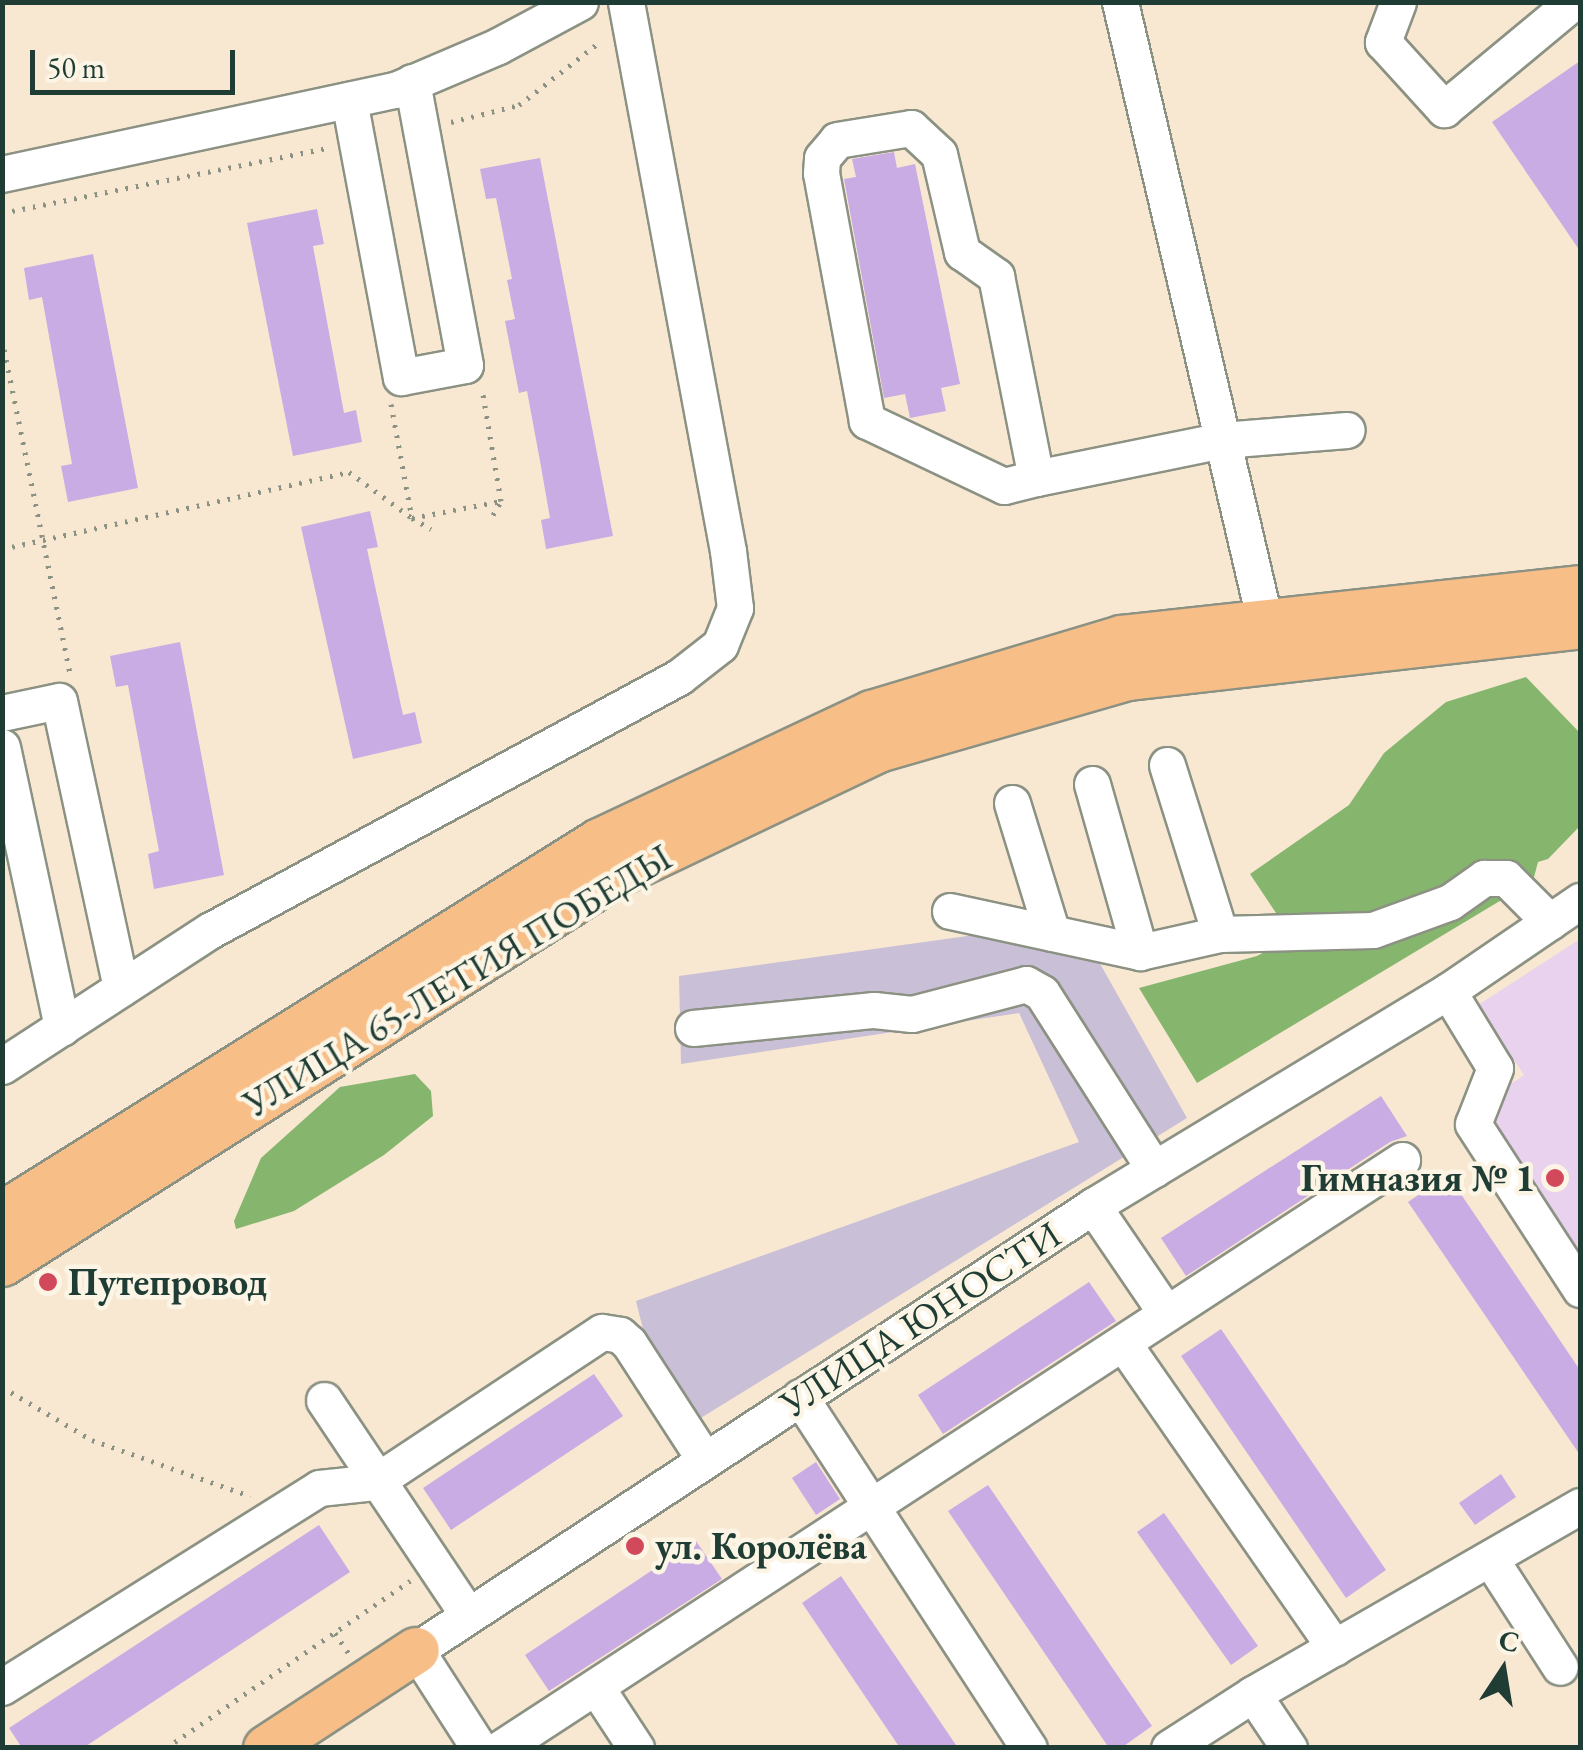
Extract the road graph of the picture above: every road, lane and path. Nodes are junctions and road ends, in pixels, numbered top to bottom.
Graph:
1 (580, 2) edge
2 (626, 2) edge
3 (1120, 2) edge
4 (1398, 2) edge
5 (1573, 2) edge
6 (412, 82) junction
7 (349, 100) junction
8 (2, 174) edge
9 (2, 339) edge
10 (480, 378) dead end
11 (1347, 430) dead end
12 (1222, 440) junction
13 (1036, 478) junction
14 (500, 501) junction
15 (493, 516) dead end
16 (40, 541) junction
17 (2, 549) edge
18 (1580, 588) edge
19 (1265, 622) junction
20 (1580, 626) edge
21 (71, 675) dead end
22 (2, 713) edge
23 (2, 747) edge
24 (1167, 765) dead end
25 (1092, 784) dead end
26 (1012, 803) dead end
27 (1580, 900) edge
28 (950, 911) dead end
29 (1550, 922) junction
30 (1052, 933) junction
31 (1220, 934) junction
32 (1140, 952) junction
33 (120, 988) junction
34 (1448, 992) junction
35 (62, 1028) junction
36 (693, 1028) dead end
37 (2, 1066) edge
38 (1402, 1160) dead end
39 (1154, 1170) junction
40 (1094, 1206) junction
41 (2, 1214) edge
42 (2, 1263) edge
43 (1580, 1289) edge
44 (1166, 1313) junction
45 (1123, 1343) junction
46 (2, 1387) edge
47 (800, 1397) junction
48 (324, 1400) dead end
49 (704, 1459) junction
50 (375, 1482) junction
51 (1580, 1506) edge
52 (873, 1507) junction
53 (286, 1508) junction
54 (1491, 1560) junction
55 (433, 1565) junction
56 (467, 1614) junction
57 (1335, 1648) junction
58 (416, 1650) junction
59 (1560, 1667) dead end
60 (2, 1687) edge
61 (596, 1687) junction
62 (1253, 1694) junction
63 (166, 1748) edge
64 (266, 1748) edge
65 (479, 1748) edge
66 (502, 1748) edge
67 (636, 1748) edge
68 (1029, 1748) edge
69 (1169, 1748) edge
70 (1289, 1748) edge

1 - 6 street
2 - 33 street
3 - 12 street
4 - 5 street
6 - 7 street
6 - 7 street
7 - 8 street
9 - 16 path
10 - 14 path
11 - 12 street
12 - 13 street
12 - 19 street
13 - 13 street
14 - 15 path
14 - 16 path
16 - 17 path
16 - 21 path
18 - 19 main road, УЛИЦА 65-ЛЕТИЯ ПОБЕДЫ
19 - 41 main road, УЛИЦА 65-ЛЕТИЯ ПОБЕДЫ
20 - 42 main road, УЛИЦА 65-ЛЕТИЯ ПОБЕДЫ
22 - 33 street
23 - 35 street
24 - 31 street
25 - 32 street
26 - 30 street
27 - 29 street, УЛИЦА ЮНОСТИ
28 - 30 street
29 - 31 street
29 - 34 street, УЛИЦА ЮНОСТИ
30 - 32 street
31 - 32 street
33 - 35 street
34 - 39 street, УЛИЦА ЮНОСТИ
34 - 43 street
35 - 37 street
36 - 39 street
38 - 44 street
39 - 40 street, УЛИЦА ЮНОСТИ
40 - 44 street
40 - 47 street, УЛИЦА ЮНОСТИ
44 - 45 street
45 - 52 street
45 - 57 street
46 - 53 path
47 - 49 street, УЛИЦА ЮНОСТИ
47 - 52 street
48 - 50 street
49 - 50 street
49 - 56 street, УЛИЦА ЮНОСТИ
50 - 53 street
50 - 55 street
51 - 54 street
52 - 61 street
52 - 68 street
53 - 60 street
54 - 57 street
54 - 59 street
55 - 56 street
55 - 63 path
56 - 58 street, УЛИЦА ЮНОСТИ
57 - 62 street
58 - 64 main road, УЛИЦА ЮНОСТИ
58 - 65 street
61 - 66 street
61 - 67 street
62 - 69 street
62 - 70 street

